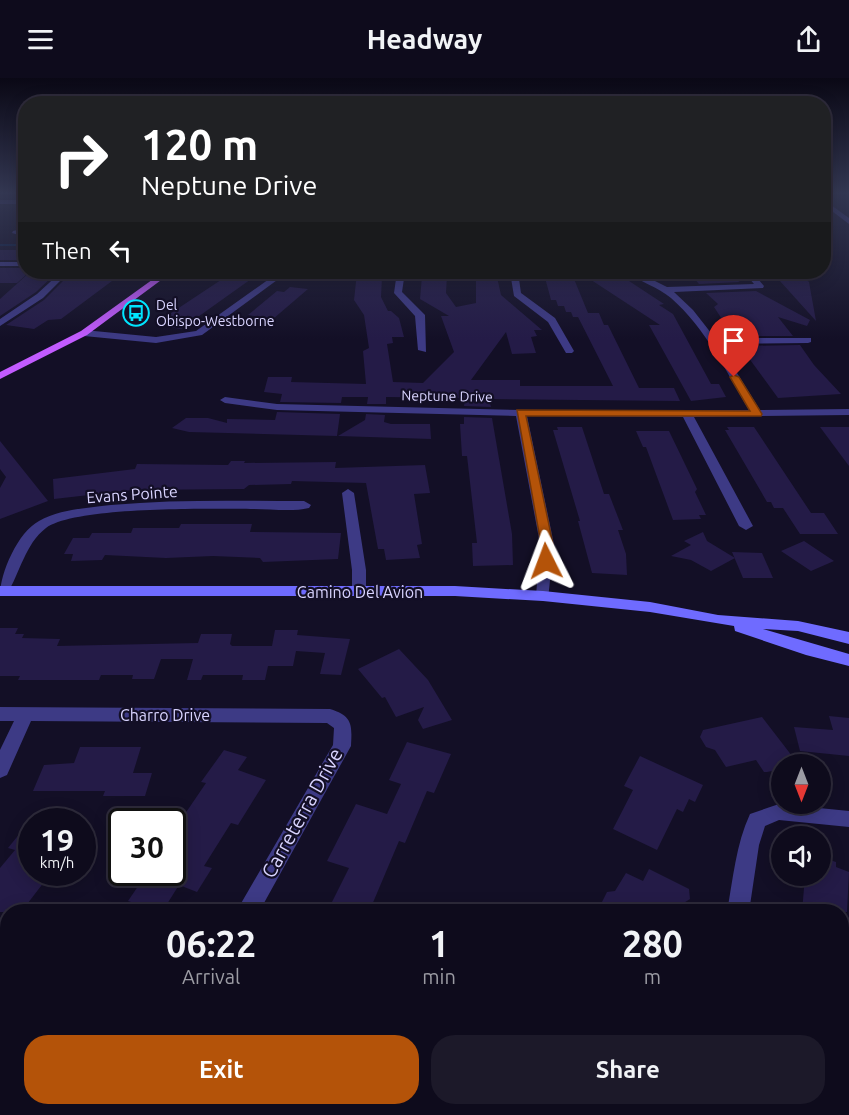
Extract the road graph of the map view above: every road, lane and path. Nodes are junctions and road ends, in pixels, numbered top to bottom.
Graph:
1 (0, 264) edge
2 (18, 264) edge
3 (58, 279) edge
4 (158, 279) edge
5 (274, 279) edge
6 (400, 279) edge
7 (515, 279) edge
8 (645, 279) edge
9 (754, 279) edge
10 (666, 290) junction
11 (0, 323) edge
12 (84, 333) junction
13 (808, 340) dead end
14 (712, 341) junction
15 (423, 350) dead end
16 (569, 351) dead end
17 (0, 376) edge
18 (225, 400) dead end
19 (521, 412) junction
20 (849, 412) edge
21 (687, 414) junction
22 (757, 414) junction
23 (348, 494) dead end
24 (303, 505) dead end
25 (746, 526) dead end
26 (1, 591) edge
27 (359, 593) junction
28 (543, 596) junction
29 (718, 620) junction
30 (849, 638) edge
31 (849, 660) edge
32 (0, 714) edge
33 (25, 715) junction
34 (330, 716) joint
35 (0, 770) edge
36 (849, 819) edge
37 (252, 904) edge
38 (739, 904) edge

1 - 2 street
3 - 11 street
4 - 12 main road
5 - 12 street
6 - 15 street
7 - 16 street
8 - 10 street
9 - 10 street
10 - 14 street
12 - 17 main road
13 - 14 street
14 - 22 street
18 - 19 street, Neptune Drive
19 - 21 street, Neptune Drive
19 - 28 street
20 - 22 street, Neptune Drive
21 - 22 street, Neptune Drive
21 - 25 street
23 - 27 street
24 - 26 street, Evans Pointe
26 - 27 main road, Camino Del Avion
27 - 28 main road, Camino Del Avion
28 - 29 main road, Camino Del Avion
29 - 30 main road, Camino Del Avion
29 - 31 main road, Camino Del Avion
32 - 33 street, Charro Drive
33 - 34 street, Charro Drive
33 - 35 street
34 - 37 street, Carreterra Drive
36 - 38 street

